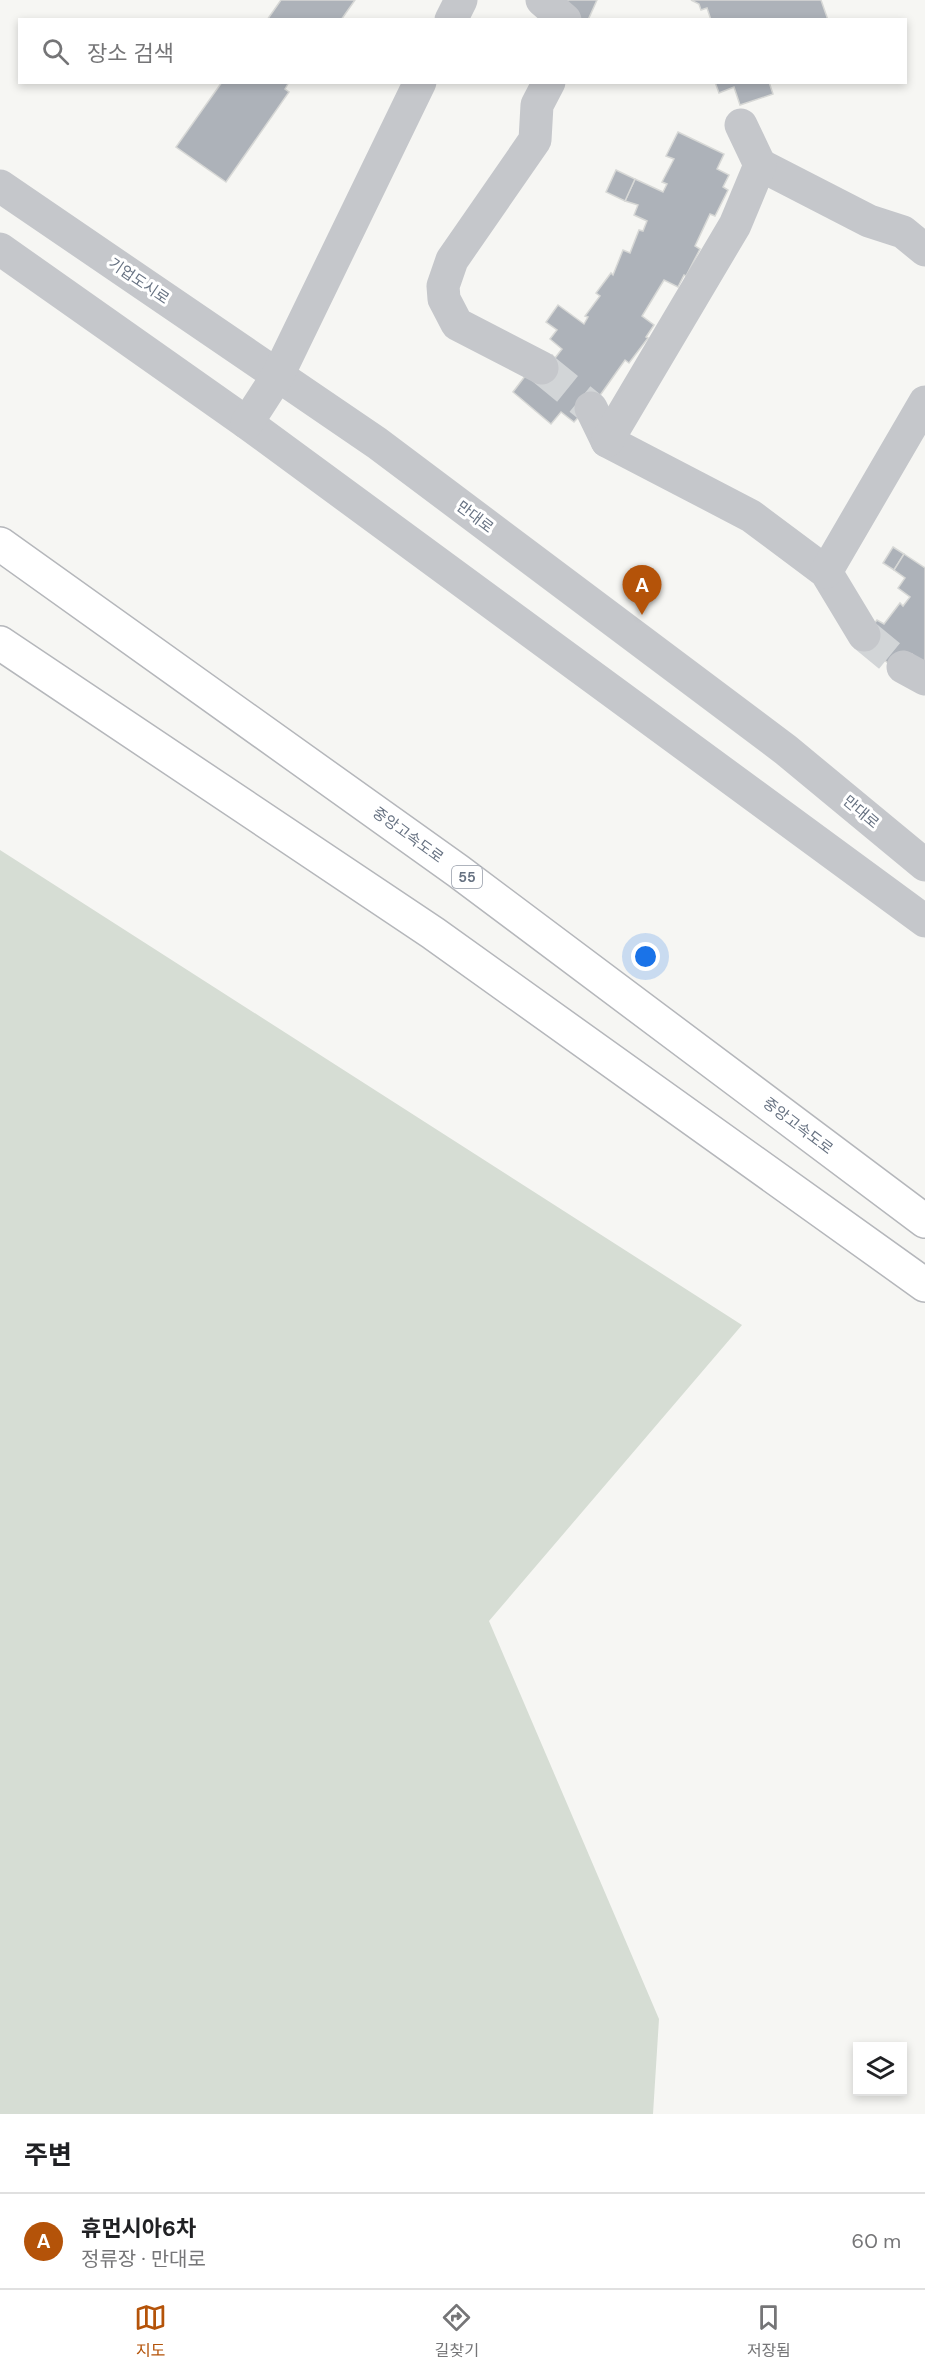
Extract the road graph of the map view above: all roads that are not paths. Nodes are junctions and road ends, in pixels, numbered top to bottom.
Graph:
1 (461, 0) edge
2 (542, 0) edge
3 (452, 18) edge
4 (563, 18) edge
5 (419, 84) edge
6 (548, 84) edge
7 (741, 125) dead end
8 (760, 165) junction
9 (0, 186) edge
10 (0, 249) edge
11 (925, 250) edge
12 (542, 368) tunnel mouth
13 (278, 375) junction
14 (925, 402) edge
15 (591, 408) tunnel mouth
16 (247, 423) junction
17 (607, 441) junction
18 (0, 544) edge
19 (826, 572) junction
20 (864, 635) tunnel mouth
21 (0, 643) edge
22 (925, 865) edge
23 (925, 921) edge
24 (925, 1221) edge
25 (925, 1285) edge

1 - 3 street
2 - 4 street
5 - 13 street
6 - 12 street
7 - 8 street
8 - 11 street
8 - 17 street
9 - 13 street, 기업도시로
10 - 16 street
13 - 16 street
13 - 22 street, 만대로
14 - 19 street
15 - 17 street
16 - 23 street
17 - 19 street
18 - 24 highway, 중앙고속도로 / 55
19 - 20 street
21 - 25 highway

